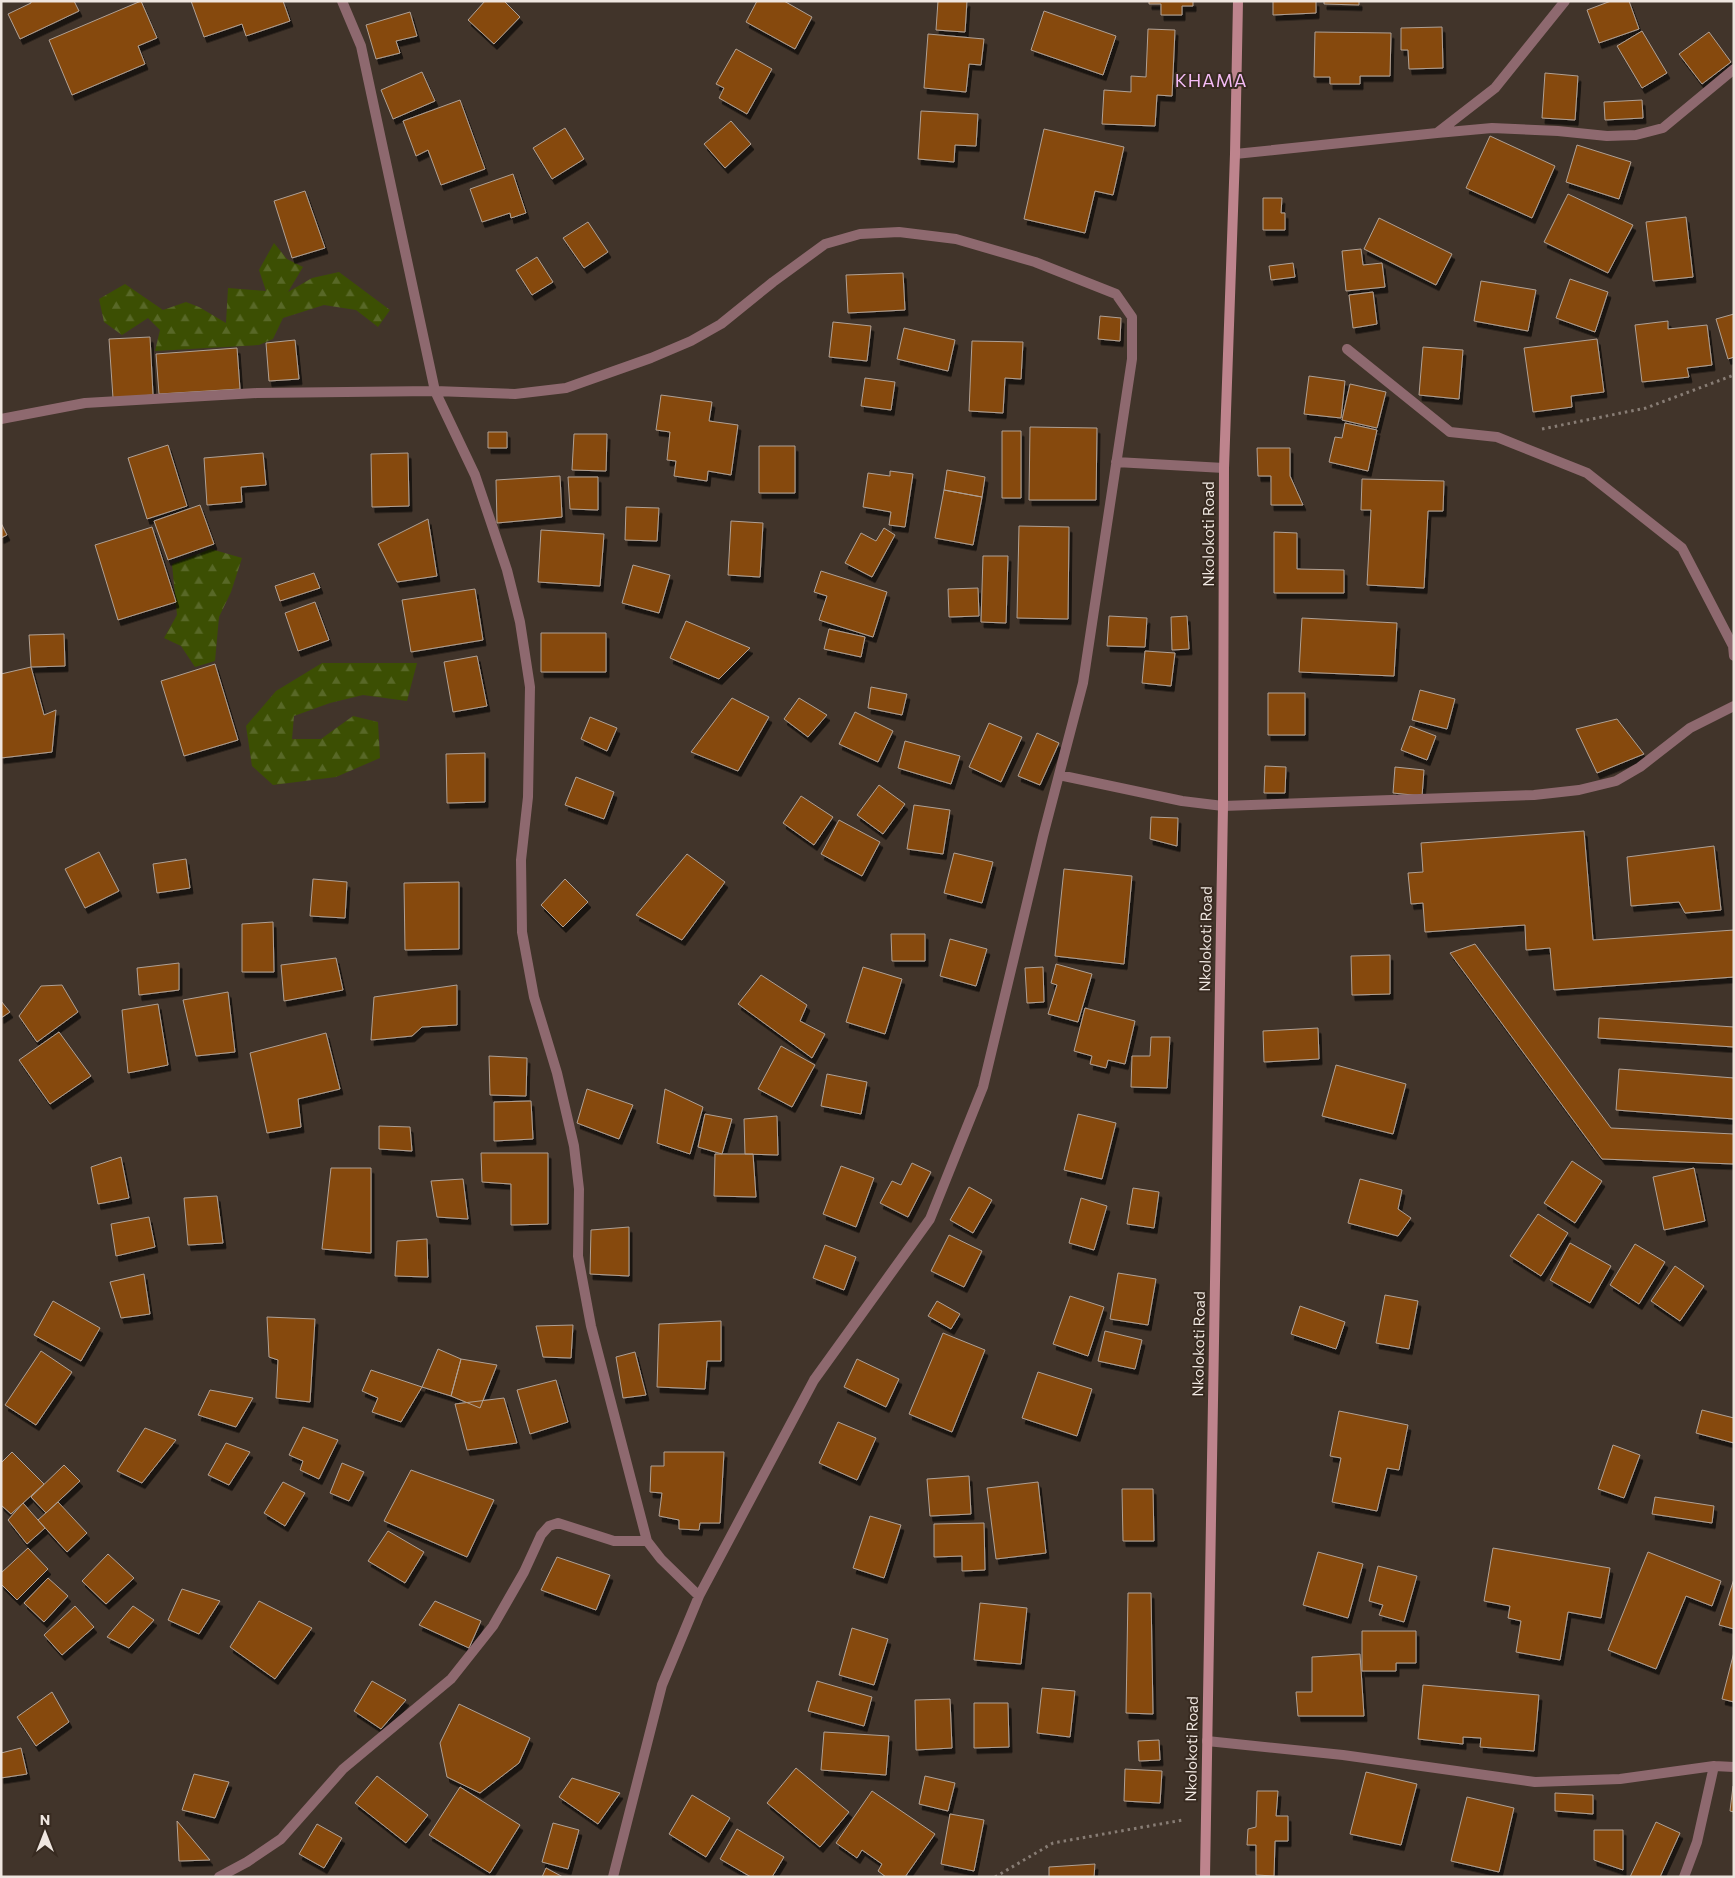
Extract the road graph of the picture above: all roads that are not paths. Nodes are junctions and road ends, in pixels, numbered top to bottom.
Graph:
1 (342, 1) edge
2 (1238, 1) edge
3 (1565, 1) edge
4 (1734, 70) edge
5 (1437, 133) junction
6 (1235, 154) junction
7 (1347, 349) dead end
8 (435, 391) junction
9 (1, 419) edge
10 (1116, 462) junction
11 (1224, 468) junction
12 (1734, 656) edge
13 (1734, 706) edge
14 (1059, 775) junction
15 (1223, 806) junction
16 (647, 1541) junction
17 (699, 1596) junction
18 (1207, 1741) junction
19 (1714, 1766) junction
20 (1734, 1767) edge
21 (219, 1877) edge
22 (613, 1877) edge
23 (1204, 1877) edge
24 (1684, 1877) edge

1 - 8 street
2 - 6 main road, Nkolokoti Road
3 - 5 street
4 - 5 street
5 - 6 street
6 - 11 main road, Nkolokoti Road
7 - 12 street
8 - 9 street
8 - 10 street
8 - 16 street
10 - 11 street
10 - 14 street
11 - 15 main road, Nkolokoti Road
13 - 15 street
14 - 15 street
14 - 17 street
15 - 18 main road, Nkolokoti Road
16 - 17 street
16 - 21 street
17 - 22 street
18 - 19 street
18 - 23 main road, Nkolokoti Road
19 - 20 street
19 - 24 street

